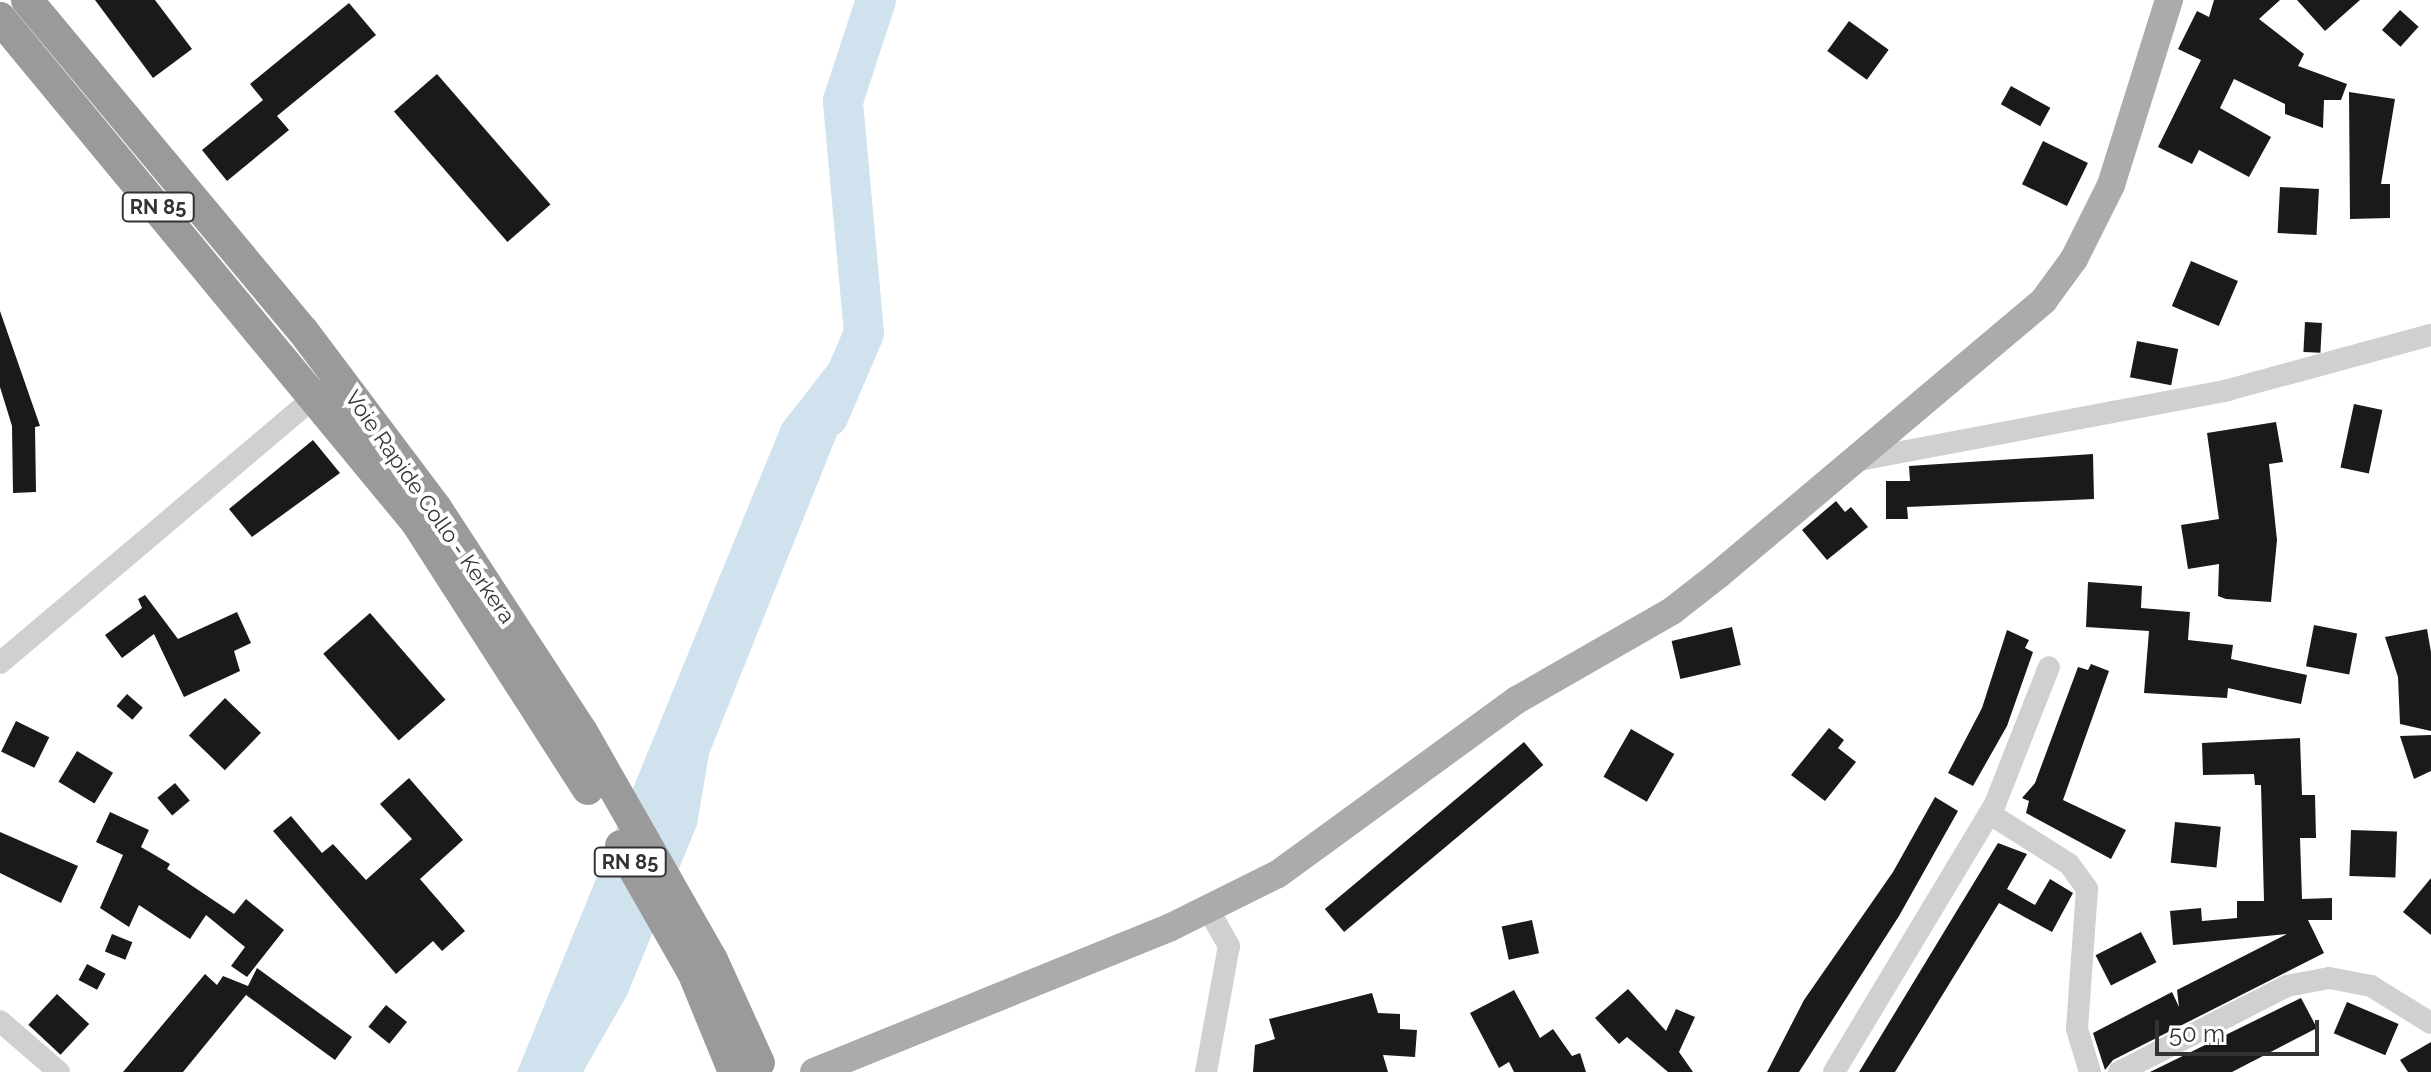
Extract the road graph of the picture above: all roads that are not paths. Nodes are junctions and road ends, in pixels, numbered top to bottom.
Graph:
1 (27, 0) edge
2 (2169, 0) edge
3 (0, 18) edge
4 (2431, 335) edge
5 (339, 377) junction
6 (313, 398) junction
7 (1859, 460) junction
8 (0, 663) edge
9 (2049, 667) dead end
10 (578, 747) junction
11 (1990, 814) junction
12 (1208, 909) junction
13 (0, 1021) edge
14 (2431, 1023) edge
15 (753, 1070) edge
16 (59, 1072) edge
17 (814, 1072) edge
18 (1206, 1072) edge
19 (1834, 1072) edge
20 (2090, 1072) edge
21 (2119, 1072) edge

1 - 5 highway, Voie Rapide Collo - Kerkera / RN 85
2 - 7 main road
3 - 6 highway, Voie Rapide Collo - Kerkera / RN 85
4 - 7 street
5 - 6 street
5 - 10 highway, Voie Rapide Collo - Kerkera / RN 85
6 - 8 street
6 - 10 highway, Voie Rapide Collo - Kerkera / RN 85
7 - 12 main road
9 - 11 street
10 - 15 highway, Voie Rapide Collo - Kerkera / RN 85
11 - 19 street
11 - 20 street
12 - 17 main road
12 - 18 street
13 - 16 street
14 - 21 street

